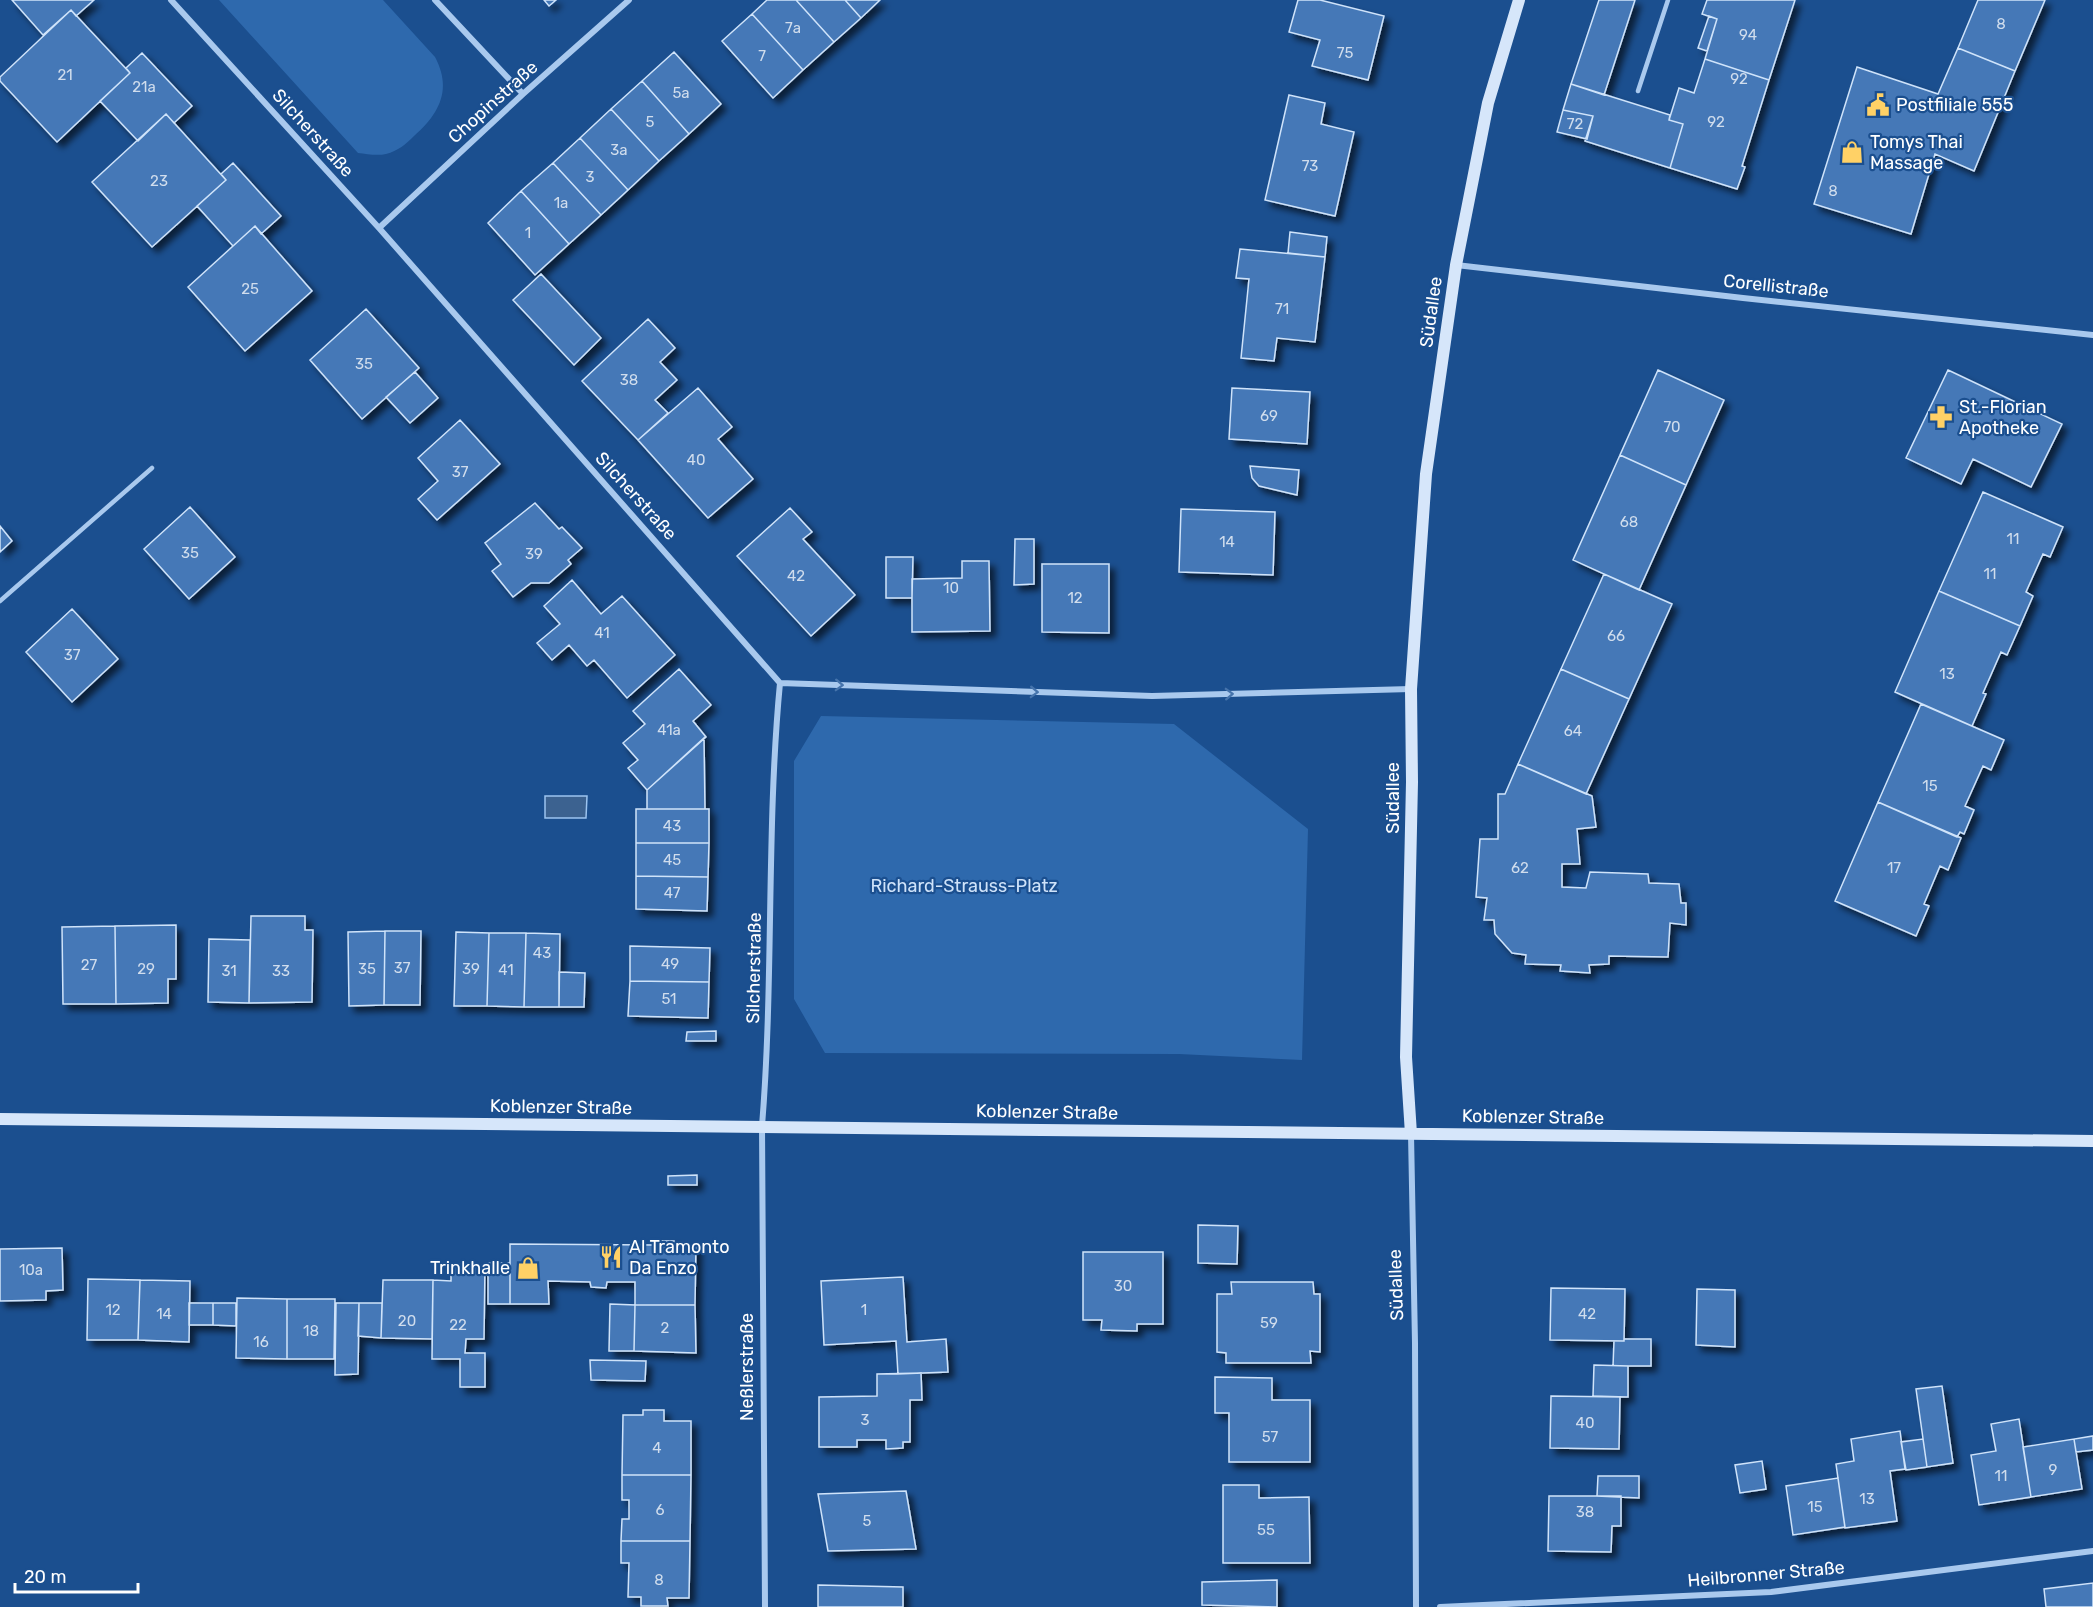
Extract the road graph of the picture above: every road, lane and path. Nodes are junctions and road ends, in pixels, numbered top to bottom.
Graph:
1 (171, 0) edge
2 (435, 0) edge
3 (629, 0) edge
4 (1519, 0) edge
5 (1668, 0) edge
6 (1638, 91) dead end
7 (523, 94) junction
8 (379, 228) junction
9 (1456, 265) junction
10 (2093, 335) edge
11 (152, 468) dead end
12 (0, 601) edge
13 (780, 682) junction
14 (1411, 689) junction
15 (0, 1119) edge
16 (762, 1126) junction
17 (1411, 1134) junction
18 (2093, 1141) edge
19 (2093, 1551) edge
20 (765, 1607) edge
21 (1416, 1607) edge
22 (1440, 1607) edge

1 - 8 street, Silcherstraße
2 - 7 street
3 - 7 street, Chopinstraße
4 - 9 main road, Südallee
5 - 6 lane
7 - 8 street, Chopinstraße
8 - 13 street, Silcherstraße
9 - 10 street, Corellistraße
9 - 14 main road, Südallee
11 - 12 lane
13 -> 14 street
13 - 16 street, Silcherstraße
14 - 17 main road, Südallee
15 - 16 main road, Koblenzer Straße
16 - 17 main road, Koblenzer Straße
16 - 20 street, Neßlerstraße
17 - 18 main road, Koblenzer Straße
17 - 21 street, Südallee
19 - 22 street, Heilbronner Straße

